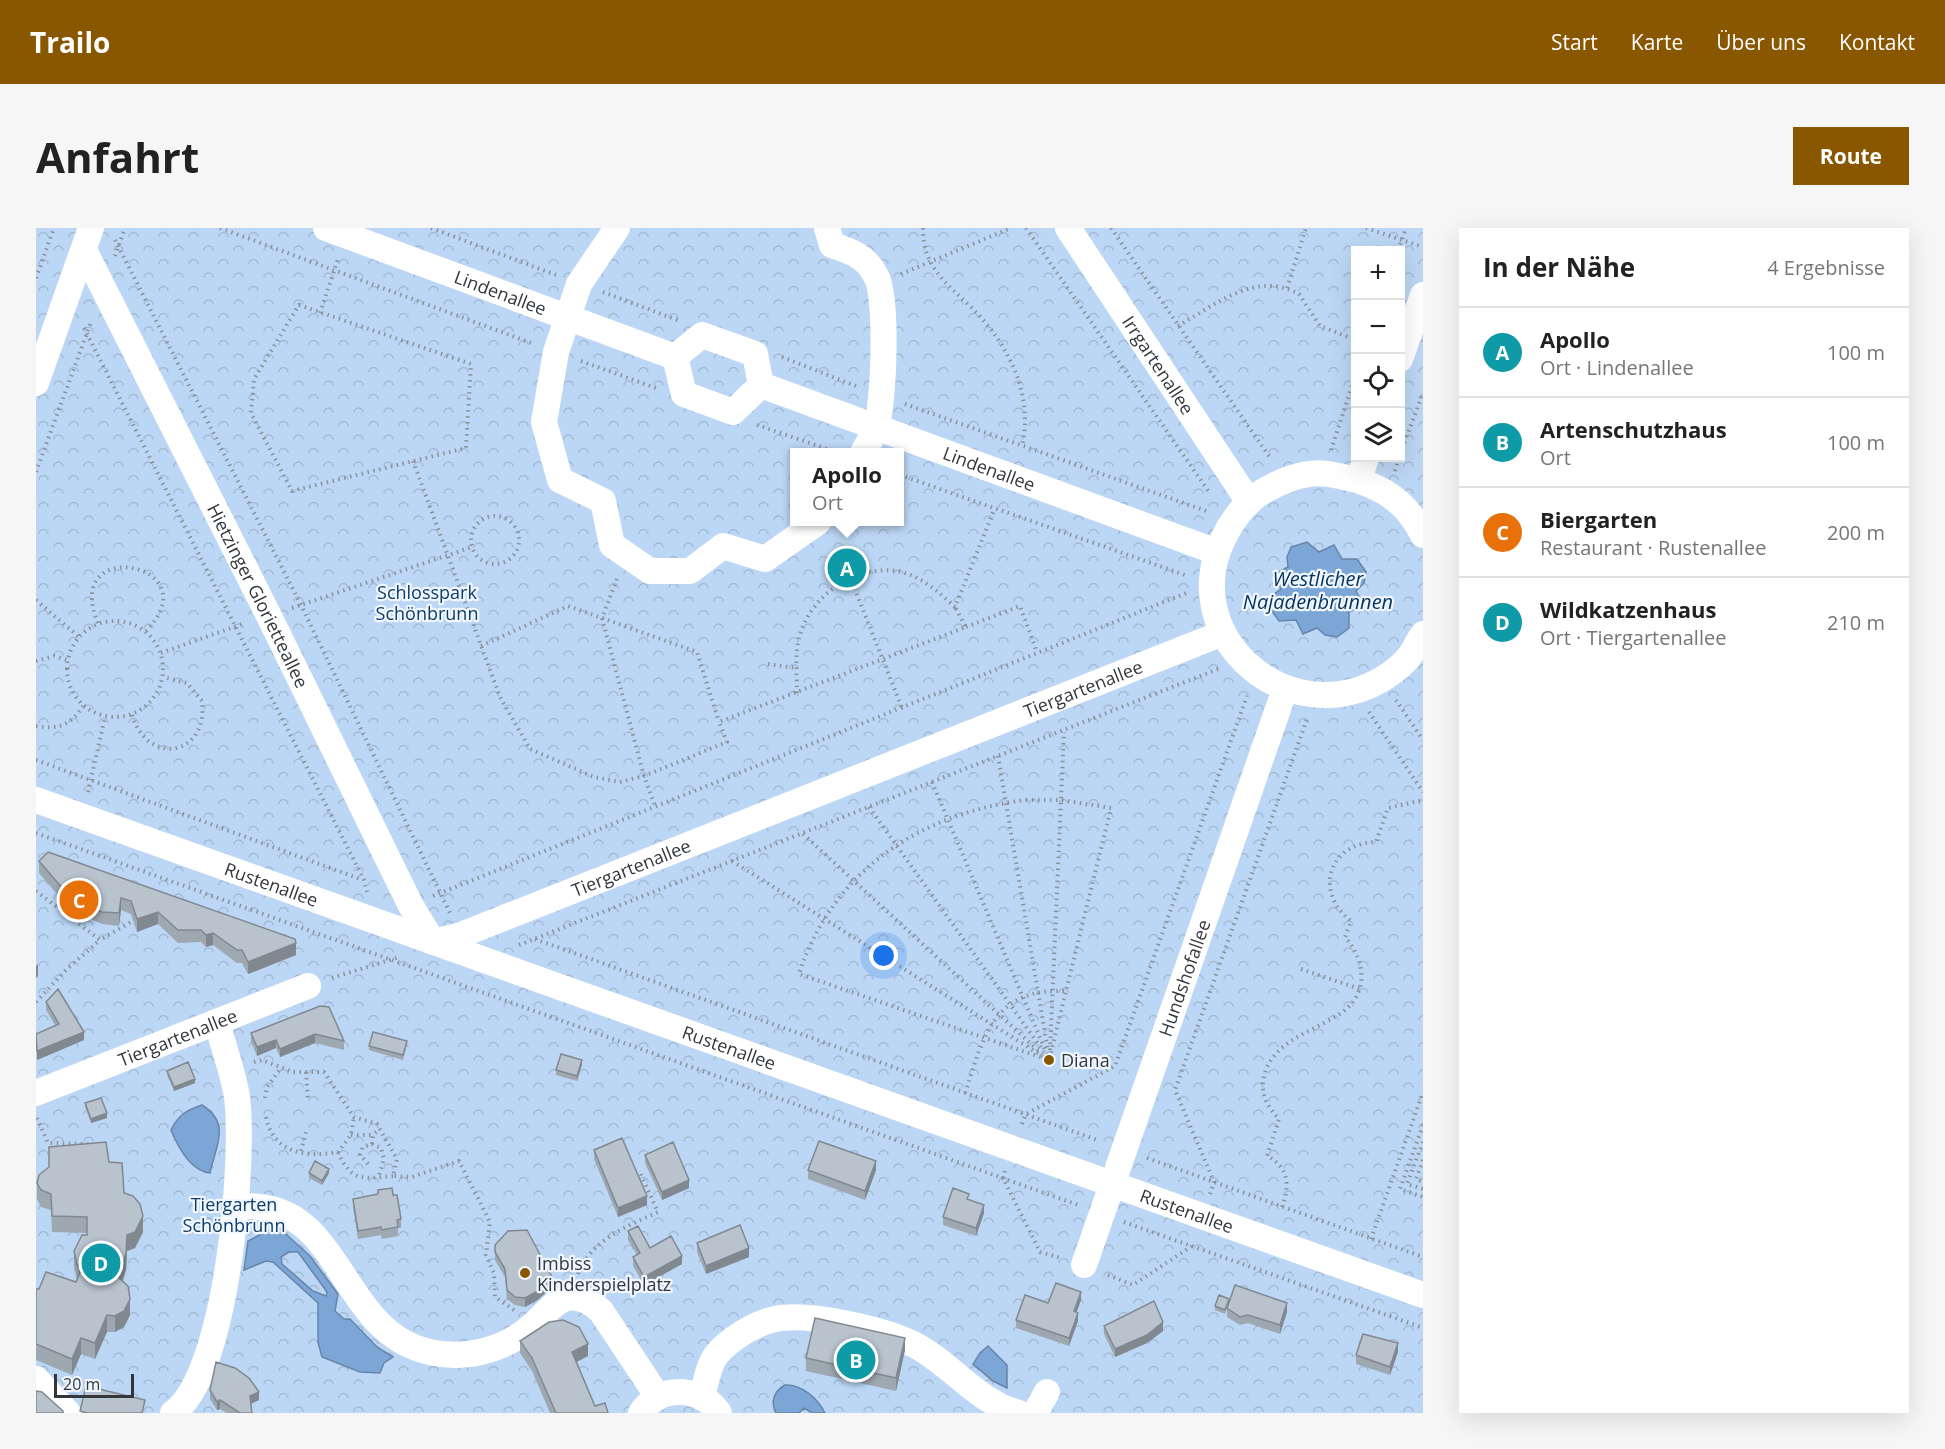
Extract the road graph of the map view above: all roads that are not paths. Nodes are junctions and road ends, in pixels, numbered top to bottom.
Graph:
1 (617, 228) edge
2 (827, 228) edge
3 (1068, 228) edge
4 (336, 232) edge
5 (96, 238) edge
6 (1423, 295) edge
7 (568, 316) junction
8 (1403, 354) edge
9 (675, 357) junction
10 (36, 383) edge
11 (760, 384) junction
12 (876, 428) junction
13 (866, 448) edge
14 (1363, 468) edge
15 (1241, 511) junction
16 (812, 526) edge
17 (1423, 535) edge
18 (1217, 552) junction
19 (1223, 633) junction
20 (1423, 634) edge
21 (1285, 689) junction
22 (36, 800) edge
23 (433, 942) junction
24 (308, 986) road end
25 (217, 1022) junction
26 (36, 1093) edge
27 (1112, 1184) junction
28 (235, 1205) junction
29 (1084, 1265) road end
30 (1423, 1295) edge
31 (36, 1379) edge
32 (650, 1405) edge
33 (711, 1405) edge
34 (184, 1410) edge
35 (68, 1413) edge
36 (1019, 1413) edge

1 - 7 street
2 - 12 street
3 - 15 street, Irrgartenallee
4 - 7 street, Lindenallee
5 - 10 street
5 - 23 street, Hietzinger Glorietteallee
6 - 8 street
7 - 9 street, Lindenallee
7 - 16 street
9 - 11 street
9 - 11 street
11 - 12 street, Lindenallee
12 - 13 street
12 - 18 street, Lindenallee
14 - 15 street
14 - 17 street
15 - 18 street
18 - 19 street
19 - 21 street
19 - 23 street, Tiergartenallee
20 - 21 street
21 - 27 street, Hundshofallee
22 - 23 street, Rustenallee
23 - 27 street, Rustenallee
24 - 25 street, Tiergartenallee
25 - 26 street, Tiergartenallee
25 - 28 street
27 - 29 street, Hundshofallee
27 - 30 street, Rustenallee
28 - 32 street
28 - 34 street
31 - 35 street
32 - 33 street
33 - 36 street

